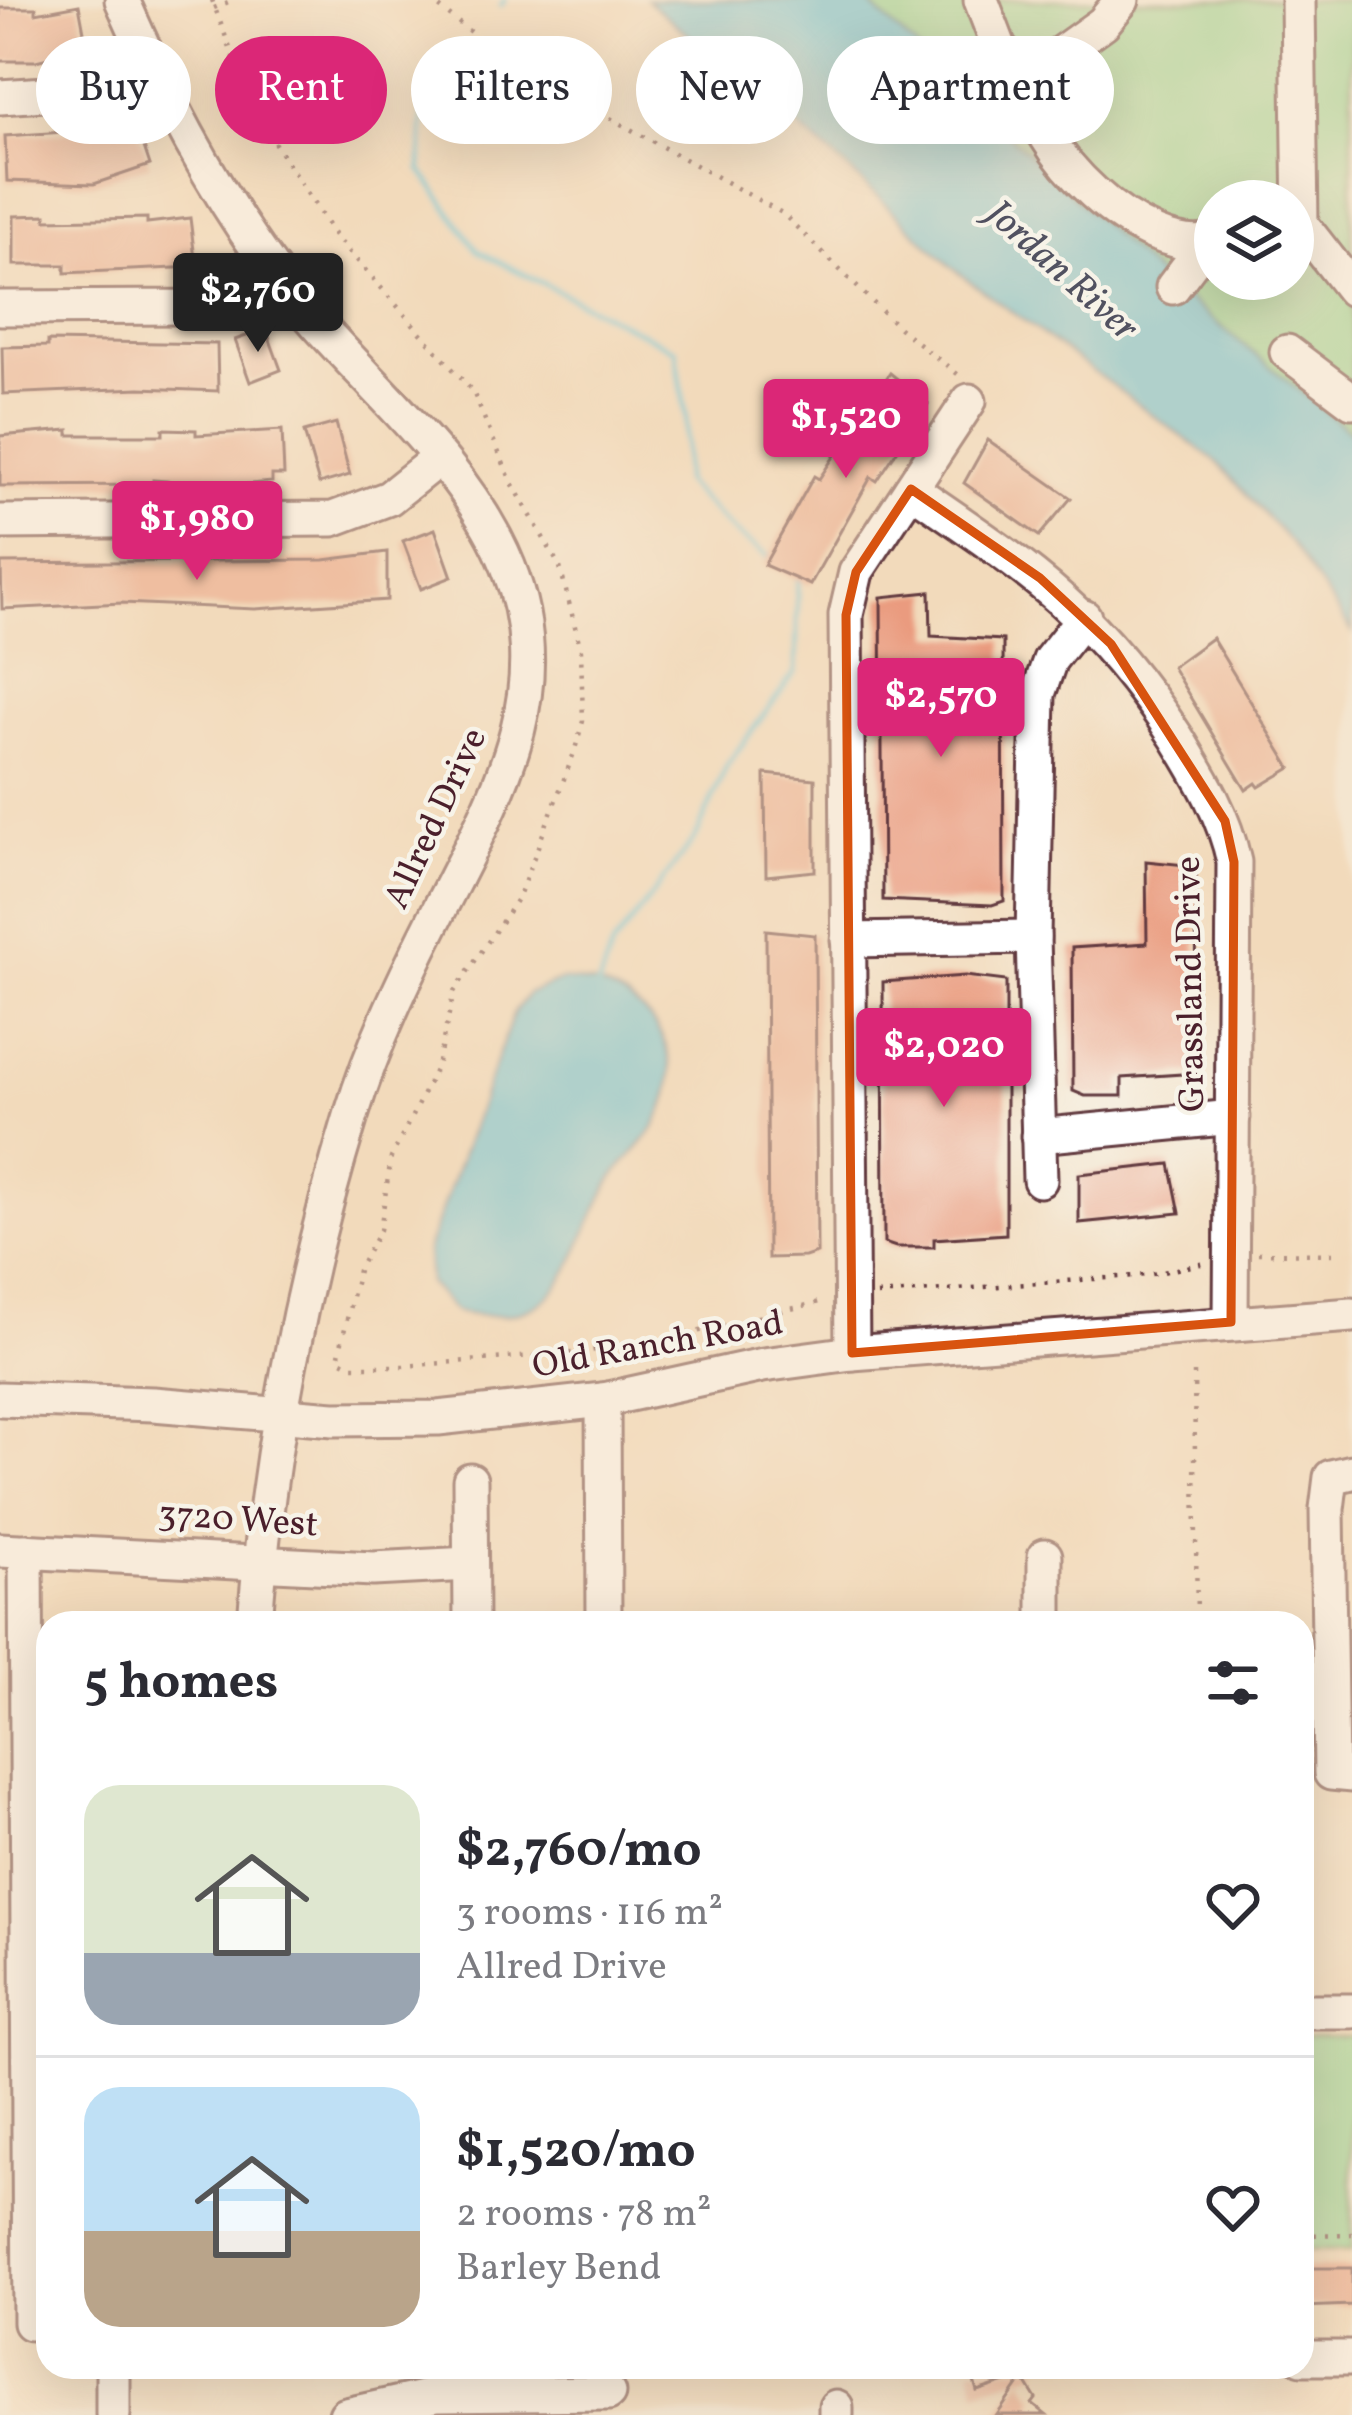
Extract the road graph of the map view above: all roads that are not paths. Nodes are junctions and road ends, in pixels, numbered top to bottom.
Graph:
1 (122, 0) edge
2 (981, 0) edge
3 (1121, 0) edge
4 (1298, 0) edge
5 (139, 36) edge
6 (995, 36) edge
7 (1084, 36) edge
8 (36, 95) edge
9 (0, 97) edge
10 (191, 131) edge
11 (1048, 144) edge
12 (1297, 180) edge
13 (1194, 241) edge
14 (1314, 244) edge
15 (1194, 261) edge
16 (273, 271) junction
17 (1173, 287) dead end
18 (1352, 289) edge
19 (0, 308) edge
20 (1287, 352) dead end
21 (969, 401) road end
22 (1352, 401) edge
23 (439, 458) junction
24 (911, 489) junction
25 (0, 522) edge
26 (1084, 617) junction
27 (1033, 938) junction
28 (848, 940) junction
29 (1233, 1117) junction
30 (1038, 1136) junction
31 (1040, 1180) dead end
32 (1341, 1317) edge
33 (1231, 1322) junction
34 (852, 1353) junction
35 (0, 1399) edge
36 (603, 1400) junction
37 (285, 1416) junction
38 (1352, 1472) edge
39 (470, 1480) dead end
40 (13, 1550) edge
41 (1045, 1556) dead end
42 (261, 1564) junction
43 (470, 1564) junction
44 (256, 1611) edge
45 (471, 1611) edge
46 (604, 1611) edge
47 (1045, 1611) edge
48 (1341, 1774) edge
49 (25, 1954) edge
50 (1314, 2011) edge
51 (1352, 2011) edge
52 (26, 2322) edge
53 (1314, 2358) edge
54 (1352, 2359) edge
55 (113, 2379) edge
56 (608, 2392) edge
57 (113, 2415) edge
58 (346, 2415) edge

1 - 5 street, Allred Drive
2 - 6 street
3 - 7 street
4 - 12 street
8 - 9 street
10 - 16 street, Allred Drive
11 - 13 street
14 - 18 street
15 - 17 street
16 - 19 street
16 - 23 street, Allred Drive
20 - 22 street
21 - 24 street
23 - 25 street
23 - 37 street, Allred Drive
24 - 26 street, Grassland Drive
24 - 28 street
26 - 27 street
26 - 29 street, Grassland Drive
27 - 28 street
27 - 30 street
28 - 34 street
29 - 30 street
29 - 33 street, Grassland Drive
30 - 31 street
32 - 33 street, Old Ranch Road
33 - 34 street, Old Ranch Road
34 - 36 street, Old Ranch Road
35 - 37 street, Old Ranch Road
36 - 37 street, Old Ranch Road
36 - 46 street
37 - 42 street, Allred Drive
38 - 48 street
39 - 43 street
40 - 42 street, 3720 West
40 - 49 street
41 - 47 street
42 - 43 street, 3720 West
42 - 44 street, Allred Drive
43 - 45 street
49 - 52 street
50 - 51 street
53 - 54 street
55 - 57 street
56 - 58 street

